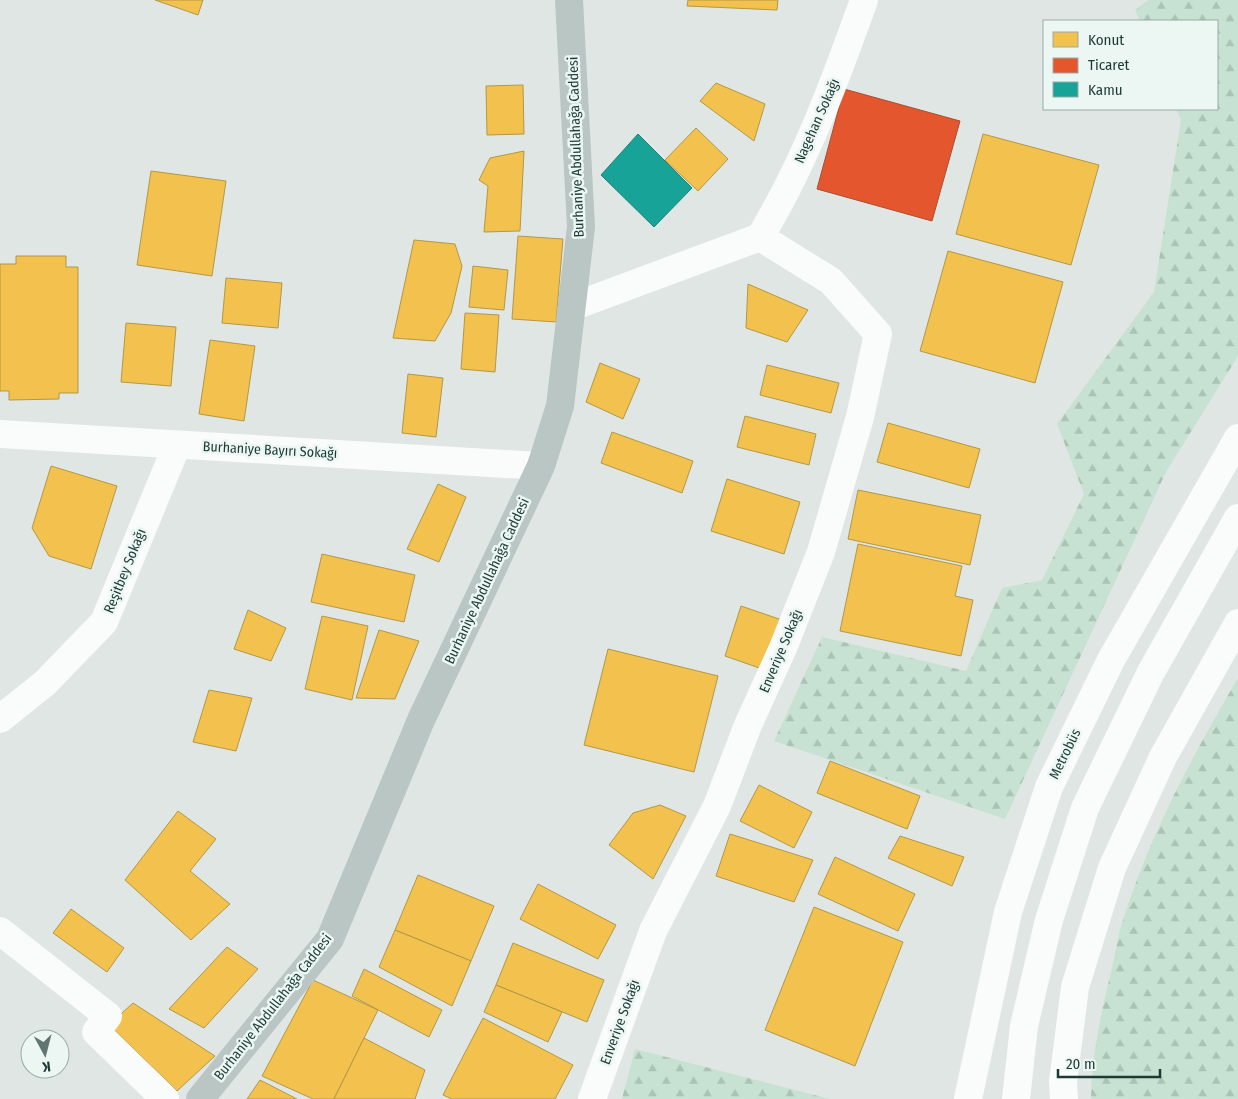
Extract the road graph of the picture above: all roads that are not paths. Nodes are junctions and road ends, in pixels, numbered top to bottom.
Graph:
1 (569, 0) edge
2 (864, 0) edge
3 (760, 237) junction
4 (572, 307) junction
5 (0, 434) edge
6 (1238, 438) edge
7 (177, 444) junction
8 (541, 466) junction
9 (1238, 518) edge
10 (1238, 623) edge
11 (0, 719) edge
12 (0, 931) edge
13 (165, 1099) edge
14 (200, 1099) edge
15 (592, 1099) edge
16 (968, 1099) edge
17 (1016, 1099) edge
18 (1064, 1099) edge

1 - 4 main road, Burhaniye Abdullahağa Caddesi
2 - 3 street, Nagehan Sokağı
3 - 4 street
3 - 15 street, Enveriye Sokağı
4 - 8 main road, Burhaniye Abdullahağa Caddesi
5 - 7 street, Burhaniye Bayırı Sokağı
6 - 16 street, Metrobüs
7 - 8 street, Burhaniye Bayırı Sokağı
7 - 11 street, Reşitbey Sokağı
8 - 14 main road, Burhaniye Abdullahağa Caddesi
9 - 17 street
10 - 18 street
12 - 13 street

